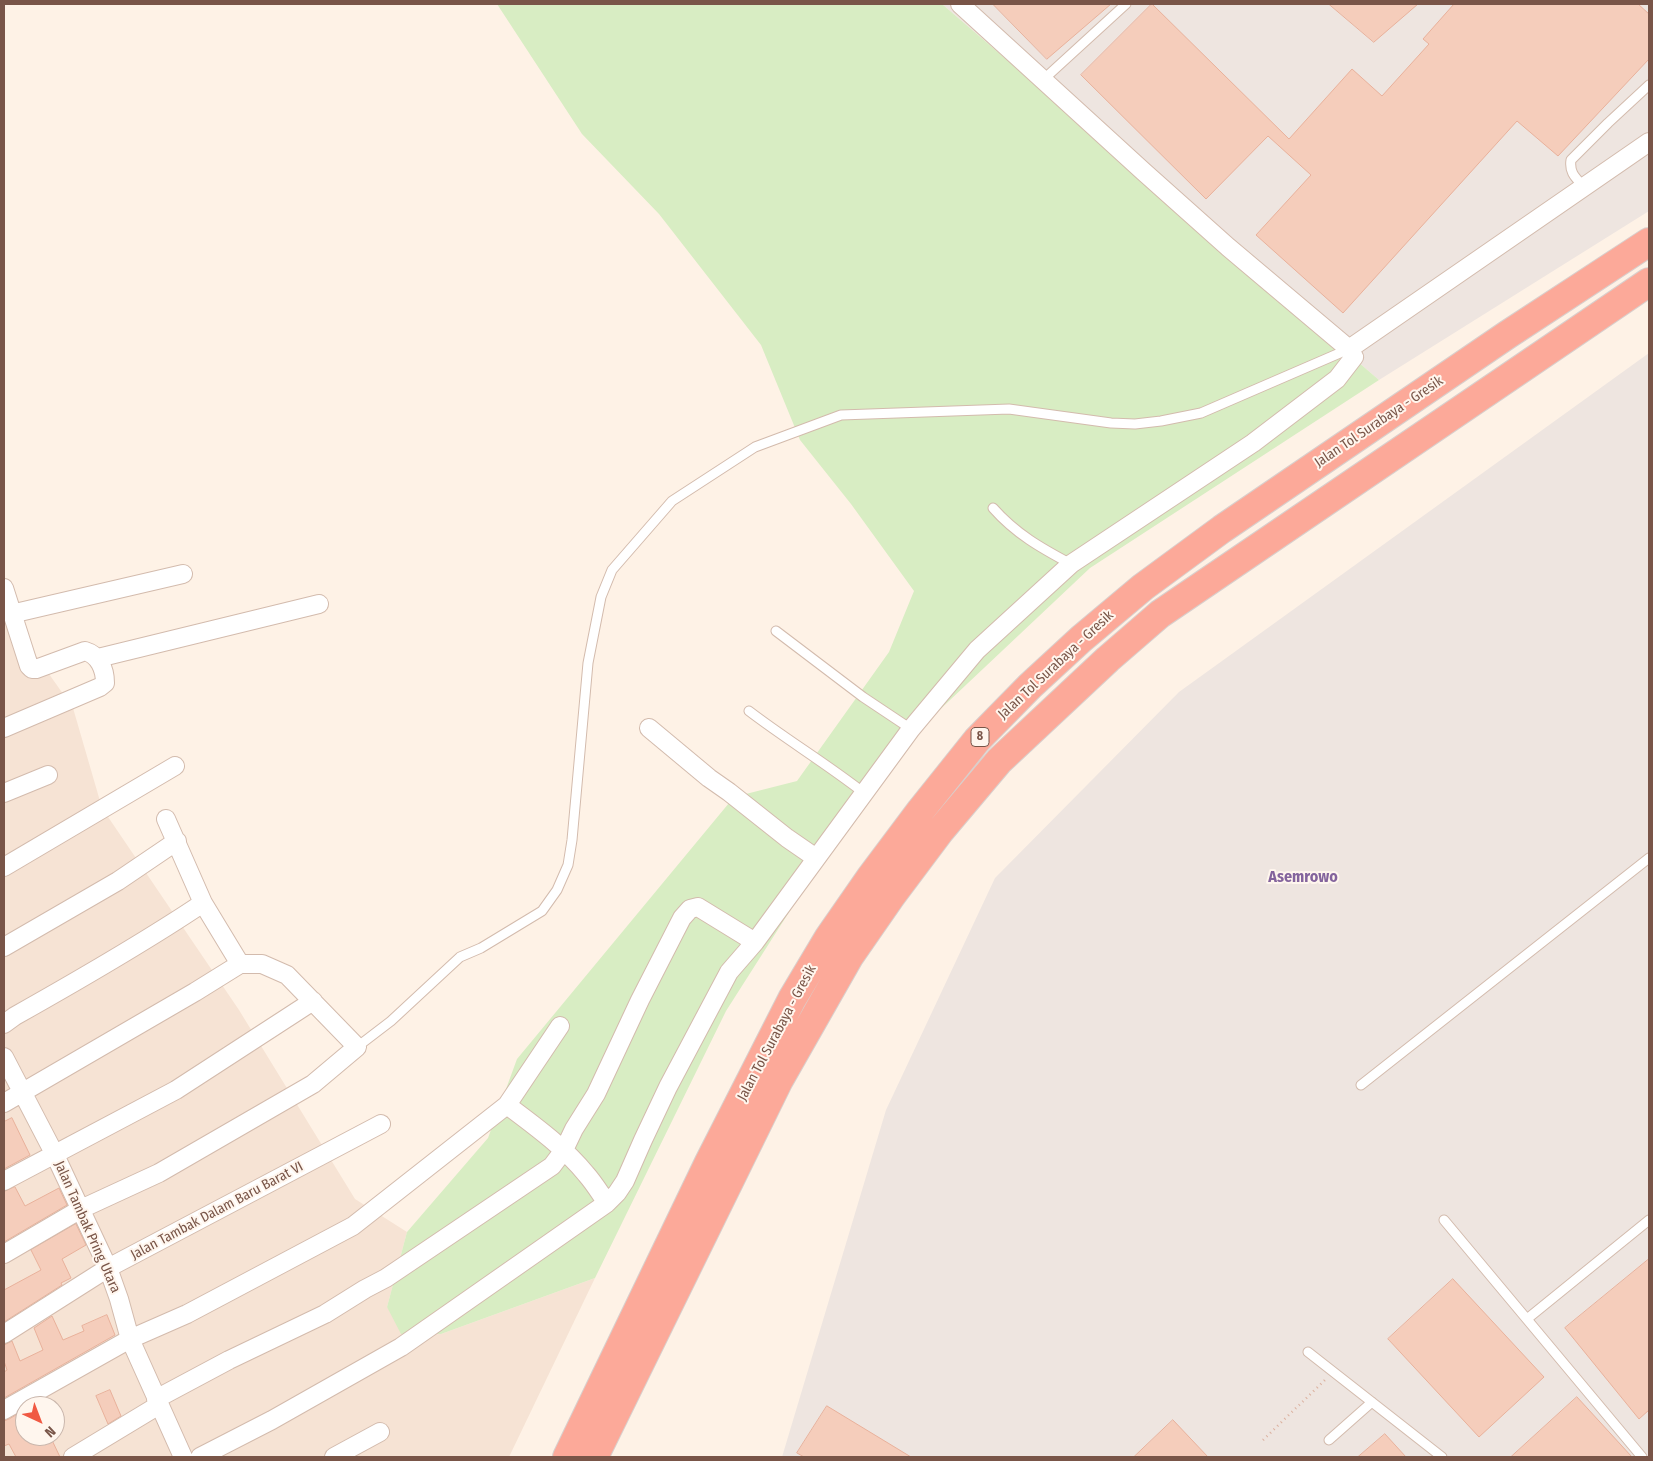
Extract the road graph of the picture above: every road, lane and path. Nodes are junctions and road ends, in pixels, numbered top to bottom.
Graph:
1 (960, 4) edge
2 (1126, 4) edge
3 (1044, 79) junction
4 (1649, 85) edge
5 (1649, 142) edge
6 (1584, 187) junction
7 (1649, 242) edge
8 (1649, 282) edge
9 (1349, 349) junction
10 (993, 508) dead end
11 (1071, 564) junction
12 (183, 574) dead end
13 (4, 588) edge
14 (319, 604) dead end
15 (11, 614) junction
16 (776, 631) dead end
17 (98, 658) junction
18 (749, 711) dead end
19 (4, 728) edge
20 (649, 728) dead end
21 (911, 729) junction
22 (175, 766) dead end
23 (48, 775) dead end
24 (4, 793) edge
25 (864, 793) junction
26 (166, 819) dead end
27 (177, 842) junction
28 (816, 858) junction
29 (1649, 858) edge
30 (4, 867) edge
31 (203, 904) junction
32 (755, 942) junction
33 (4, 947) edge
34 (240, 964) junction
35 (313, 1001) junction
36 (4, 1024) edge
37 (560, 1026) dead end
38 (356, 1047) junction
39 (4, 1057) edge
40 (1361, 1085) dead end
41 (22, 1093) junction
42 (4, 1103) edge
43 (507, 1106) junction
44 (381, 1124) dead end
45 (564, 1150) junction
46 (55, 1155) junction
47 (4, 1181) edge
48 (607, 1202) junction
49 (81, 1210) junction
50 (1444, 1220) dead end
51 (1649, 1220) edge
52 (4, 1254) edge
53 (108, 1268) junction
54 (1527, 1319) junction
55 (4, 1334) edge
56 (130, 1339) junction
57 (1308, 1352) dead end
58 (1333, 1372) junction
59 (158, 1402) junction
60 (1372, 1402) junction
61 (4, 1410) edge
62 (380, 1432) dead end
63 (1263, 1440) dead end
64 (1329, 1440) dead end
65 (73, 1457) edge
66 (183, 1457) edge
67 (200, 1457) edge
68 (334, 1457) edge
69 (566, 1457) edge
70 (594, 1457) edge
71 (1442, 1457) edge
72 (1642, 1457) edge

1 - 3 street
2 - 3 lane
3 - 9 street
4 - 6 lane
5 - 6 street
6 - 9 street
7 - 69 highway, Jalan Tol Surabaya - Gresik / 8
8 - 70 highway, Jalan Tol Surabaya - Gresik / 8
9 - 11 street
9 - 38 lane
10 - 11 lane
11 - 21 street
12 - 15 street
13 - 15 street
14 - 17 street
15 - 17 street
16 - 21 lane
17 - 19 street
18 - 25 lane
20 - 28 street
21 - 25 street
22 - 30 street
23 - 24 street
25 - 28 street
26 - 27 street
27 - 31 street
27 - 33 street
28 - 32 street
29 - 40 lane
31 - 34 street
31 - 36 street
32 - 45 street
32 - 48 street
34 - 35 street
34 - 41 street
35 - 38 street
35 - 46 street
37 - 43 street
38 - 49 street
39 - 41 street, Jalan Tambak Pring Utara
41 - 42 street
41 - 46 street, Jalan Tambak Pring Utara
43 - 45 street
43 - 56 street
44 - 53 street, Jalan Tambak Dalam Baru Barat VI
45 - 48 street
45 - 59 street
46 - 47 street
46 - 49 street, Jalan Tambak Pring Utara
48 - 67 street
49 - 52 street
49 - 53 street, Jalan Tambak Pring Utara
50 - 54 lane
51 - 54 lane
53 - 55 street, Jalan Tambak Dalam Baru Barat VI
53 - 56 street, Jalan Tambak Pring Utara
54 - 72 lane
56 - 59 street, Jalan Tambak Pring Utara
56 - 61 street
57 - 58 lane
58 - 60 lane
58 - 63 path
59 - 65 street
59 - 66 street, Jalan Tambak Pring Utara
60 - 64 lane
60 - 71 lane
62 - 68 street

